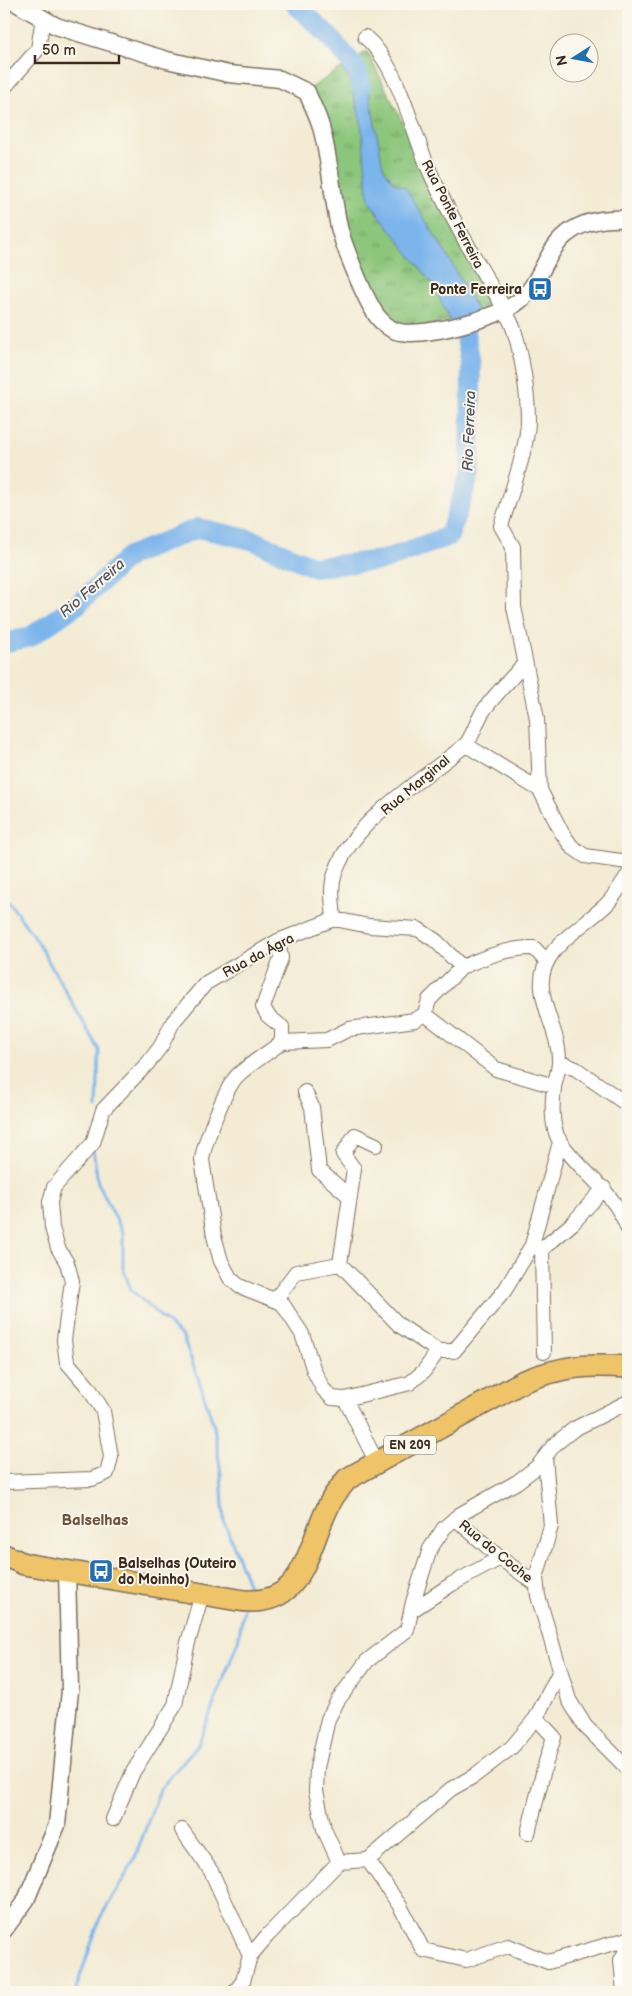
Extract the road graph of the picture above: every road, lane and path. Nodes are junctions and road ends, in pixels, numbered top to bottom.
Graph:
1 (18, 4) edge
2 (43, 18) junction
3 (365, 37) dead end
4 (4, 88) edge
5 (628, 219) edge
6 (506, 310) junction
7 (524, 664) junction
8 (466, 745) junction
9 (540, 790) junction
10 (628, 862) edge
11 (628, 875) edge
12 (334, 919) junction
13 (278, 941) junction
14 (546, 961) junction
15 (462, 966) junction
16 (424, 1014) junction
17 (282, 1042) junction
18 (559, 1062) junction
19 (554, 1086) junction
20 (305, 1092) dead end
21 (628, 1105) edge
22 (560, 1142) junction
23 (376, 1145) dead end
24 (604, 1188) junction
25 (349, 1196) junction
26 (628, 1229) edge
27 (537, 1247) junction
28 (340, 1264) junction
29 (275, 1300) junction
30 (438, 1351) junction
31 (544, 1352) dead end
32 (628, 1367) edge
33 (345, 1399) junction
34 (628, 1402) edge
35 (545, 1457) junction
36 (377, 1463) junction
37 (4, 1482) edge
38 (455, 1518) junction
39 (4, 1555) edge
40 (500, 1558) junction
41 (67, 1571) junction
42 (536, 1584) junction
43 (202, 1594) junction
44 (411, 1611) junction
45 (560, 1671) junction
46 (536, 1718) junction
47 (628, 1770) edge
48 (113, 1818) dead end
49 (182, 1830) dead end
50 (528, 1833) dead end
51 (368, 1860) junction
52 (339, 1862) junction
53 (4, 1930) edge
54 (628, 1939) edge
55 (628, 1947) edge
56 (250, 1956) junction
57 (235, 1992) edge
58 (624, 1992) edge

1 - 2 street
2 - 4 street
2 - 6 street
3 - 6 street, Rua Ponte Ferreira
5 - 6 street
6 - 7 street, Rua Ponte Ferreira
7 - 8 street, Rua Marginal
7 - 9 street, Rua Ponte Ferreira
8 - 9 street
8 - 12 street, Rua Marginal
9 - 10 street
11 - 14 street
12 - 13 street, Rua da Ágra
12 - 15 street
13 - 17 street
13 - 37 street, Rua da Ágra
14 - 15 street
14 - 18 street
15 - 16 street
16 - 17 street
16 - 19 street
17 - 29 street
18 - 19 street
18 - 21 street
19 - 22 street
20 - 25 street
22 - 24 street
22 - 27 street
23 - 25 street
24 - 26 street
24 - 27 street
25 - 28 street
27 - 30 street
27 - 31 street
28 - 29 street
28 - 30 street
29 - 33 street
30 - 33 street
32 - 36 main road, EN 209
33 - 36 street
34 - 35 street
35 - 38 street
35 - 42 street
36 - 43 main road, EN 209
38 - 40 street, Rua do Coche
38 - 44 street
39 - 41 main road, EN 209
40 - 42 street, Rua do Coche
40 - 44 street
41 - 43 main road, EN 209
41 - 53 street
42 - 45 street
43 - 48 street
44 - 52 street
45 - 46 street
45 - 47 street
46 - 50 street
46 - 51 street
49 - 56 street
51 - 52 street
51 - 54 street
52 - 56 street
55 - 58 street
56 - 57 street

